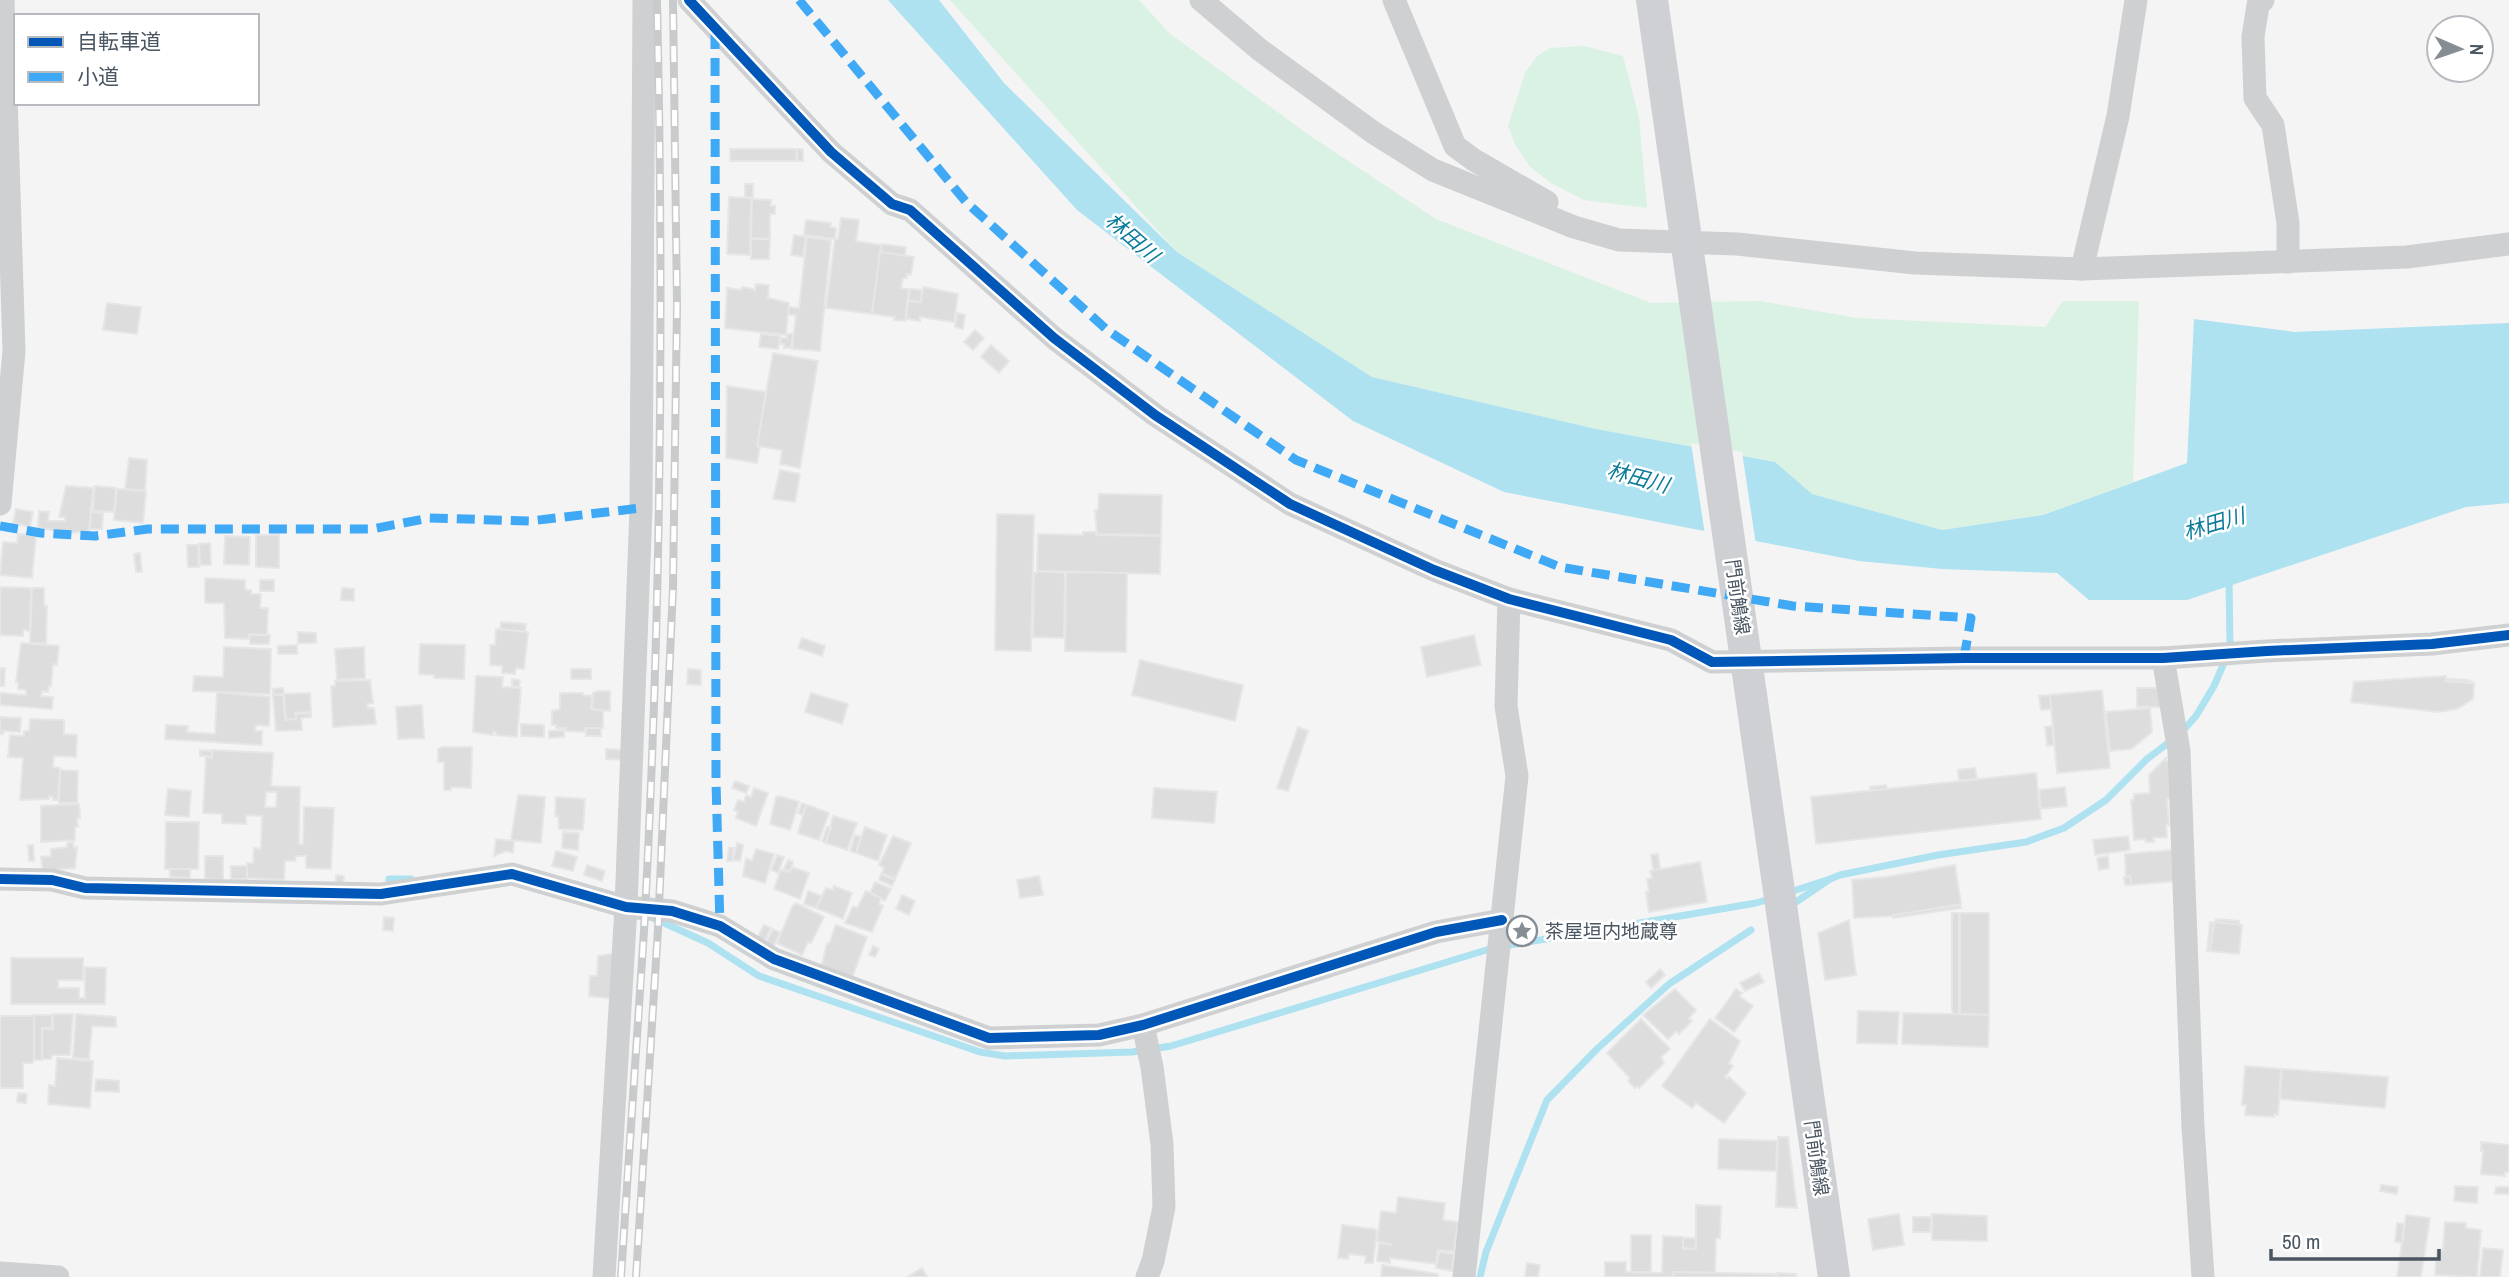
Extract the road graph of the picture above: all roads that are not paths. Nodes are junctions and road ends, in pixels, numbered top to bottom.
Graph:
1 (3, 0) edge
2 (645, 0) edge
3 (689, 0) edge
4 (1201, 0) edge
5 (1394, 0) edge
6 (1652, 0) edge
7 (2136, 0) edge
8 (2263, 0) edge
9 (1574, 227) junction
10 (2509, 244) edge
11 (1687, 251) junction
12 (2288, 262) junction
13 (2082, 269) junction
14 (0, 504) edge
15 (1509, 600) junction
16 (2509, 635) edge
17 (1746, 656) junction
18 (2163, 658) junction
19 (0, 879) edge
20 (626, 907) junction
21 (1502, 920) junction
22 (1143, 1025) junction
23 (0, 1273) edge
24 (58, 1277) edge
25 (604, 1277) edge
26 (1147, 1277) edge
27 (1464, 1277) edge
28 (1834, 1277) edge
29 (2203, 1277) edge

1 - 14 street
2 - 20 street
3 - 15 street
4 - 9 street
5 - 9 street
6 - 11 main road, 門前鵤線
7 - 13 street
8 - 12 street
9 - 11 street
10 - 12 street
11 - 13 street
11 - 17 main road, 門前鵤線
12 - 13 street
15 - 17 street
15 - 21 street
16 - 18 street
17 - 18 street
17 - 28 main road, 門前鵤線
18 - 29 street
19 - 20 street
20 - 22 street
20 - 25 street
21 - 22 street
21 - 27 street
22 - 26 street
23 - 24 street

